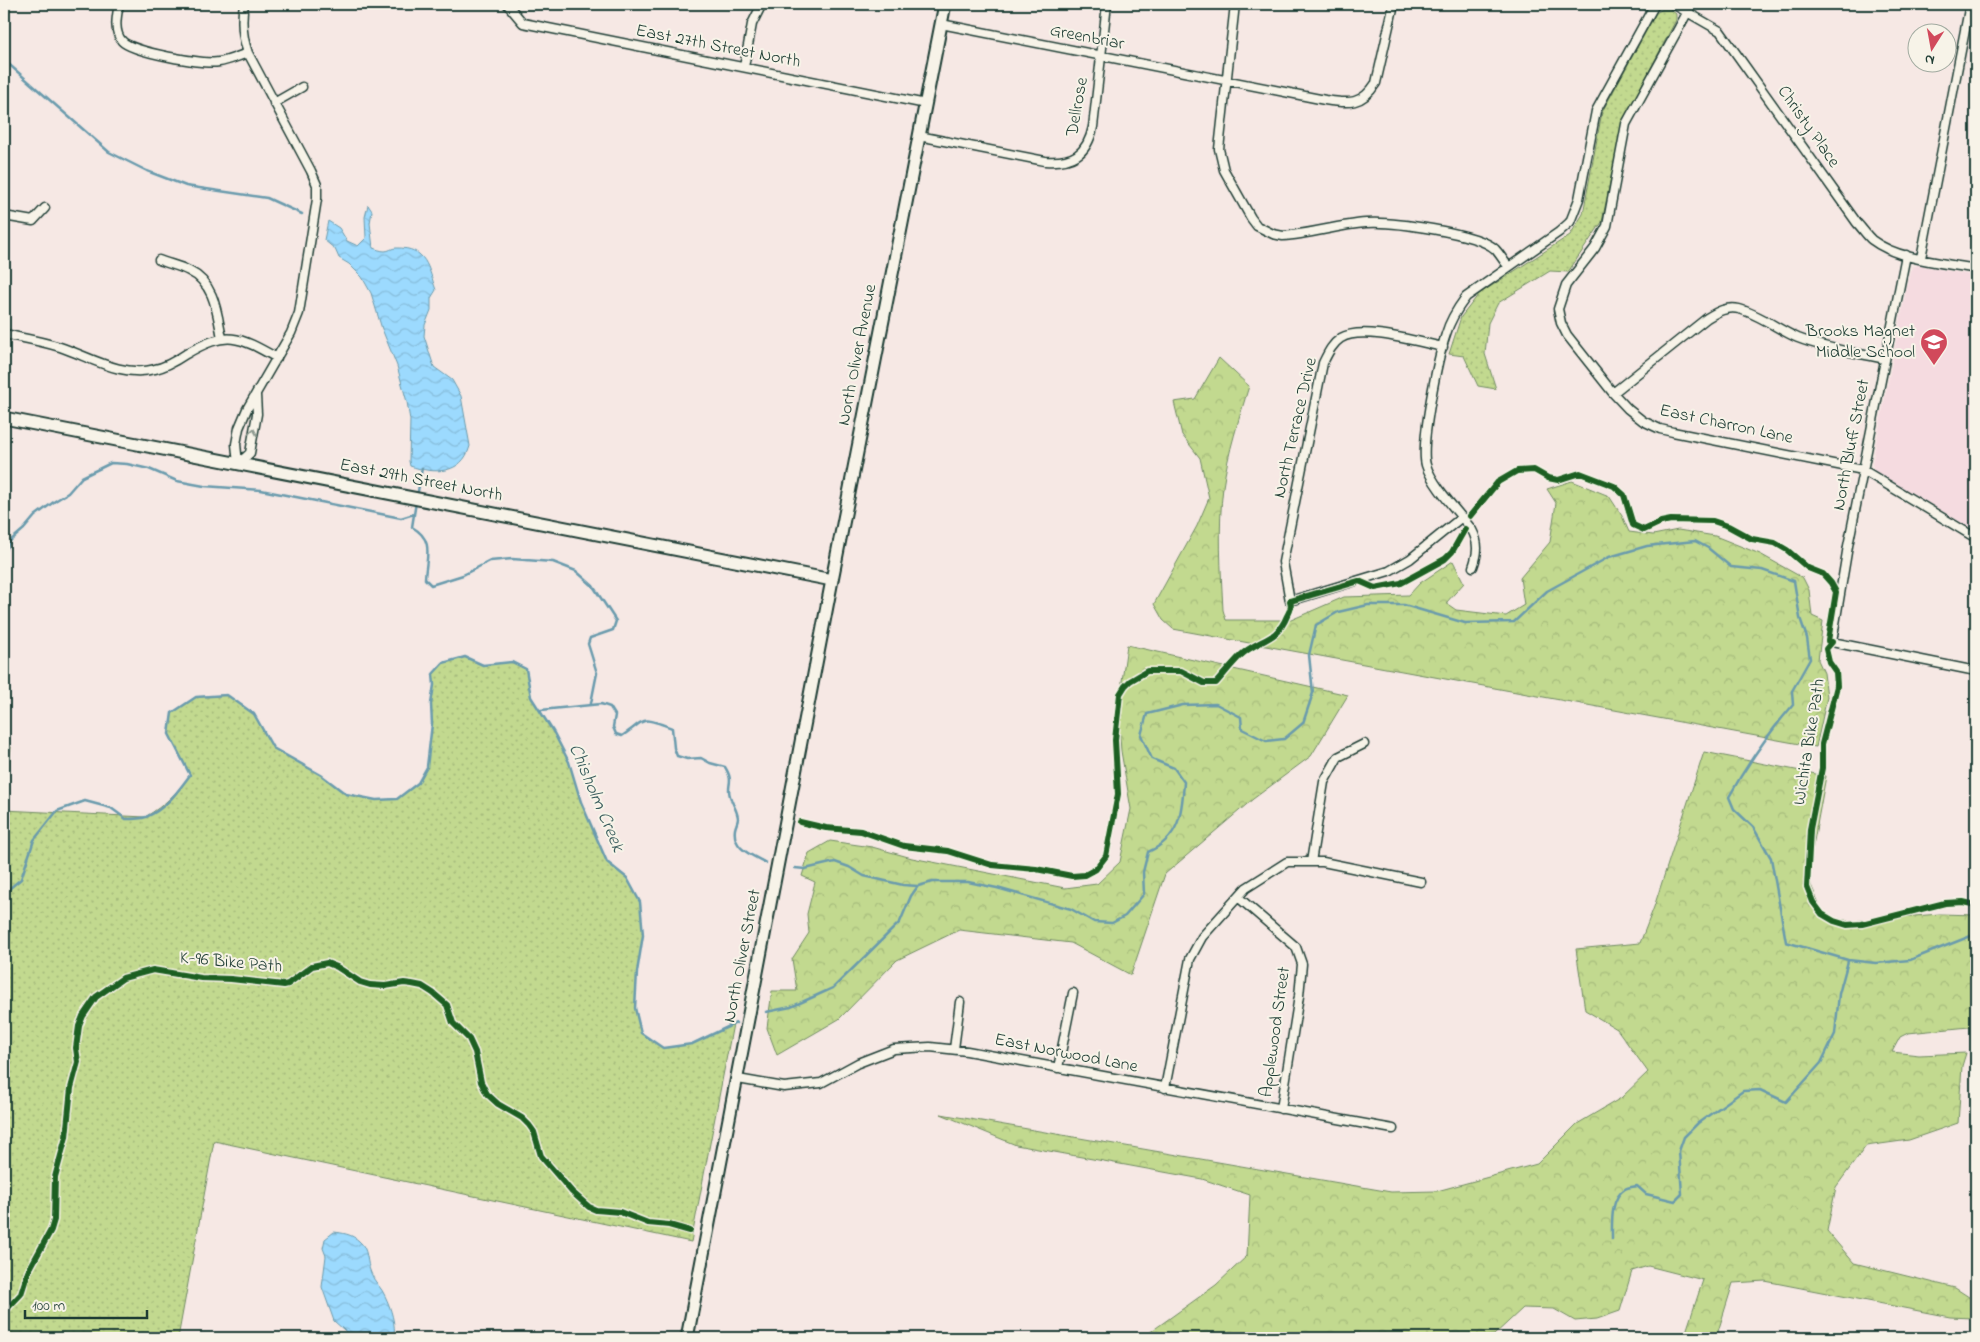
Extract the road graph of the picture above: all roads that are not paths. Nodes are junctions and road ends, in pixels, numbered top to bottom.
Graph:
1 (119, 4) edge
2 (244, 4) edge
3 (762, 4) edge
4 (945, 4) edge
5 (1107, 4) edge
6 (1235, 4) edge
7 (1394, 4) edge
8 (1655, 4) edge
9 (1673, 4) edge
10 (1692, 4) edge
11 (1970, 4) edge
12 (508, 7) edge
13 (1688, 12) junction
14 (941, 24) junction
15 (248, 53) junction
16 (1101, 56) junction
17 (744, 67) junction
18 (1226, 80) junction
19 (302, 87) dead end
20 (274, 103) junction
21 (926, 104) junction
22 (919, 136) junction
23 (45, 208) dead end
24 (4, 216) edge
25 (1906, 255) junction
26 (1921, 258) junction
27 (159, 260) dead end
28 (1509, 268) junction
29 (1976, 269) edge
30 (4, 334) edge
31 (222, 338) junction
32 (1443, 346) junction
33 (278, 358) junction
34 (1885, 359) junction
35 (256, 394) junction
36 (1613, 394) junction
37 (4, 418) edge
38 (238, 464) junction
39 (1863, 470) junction
40 (1462, 517) junction
41 (1976, 538) edge
42 (1473, 567) dead end
43 (832, 580) junction
44 (1976, 671) edge
45 (1364, 744) dead end
46 (1311, 862) junction
47 (1421, 882) dead end
48 (1238, 897) junction
49 (1073, 993) dead end
50 (960, 1002) dead end
51 (954, 1050) junction
52 (1058, 1068) junction
53 (738, 1079) junction
54 (1166, 1088) junction
55 (1281, 1109) junction
56 (1393, 1129) dead end
57 (687, 1338) edge

1 - 15 street
2 - 15 street
3 - 17 street
4 - 14 main road
5 - 16 street, Dellrose
6 - 18 street
7 - 18 street, Greenbriar
8 - 28 street
9 - 13 street, Christy Place
10 - 13 street
11 - 26 street
12 - 17 street, East 27th Street North
13 - 25 street, Christy Place
13 - 36 street, East Charron Lane
14 - 16 street, Greenbriar
14 - 21 main road
15 - 20 street
16 - 18 street, Greenbriar
16 - 22 street, Dellrose
17 - 21 street, East 27th Street North
18 - 28 street
19 - 20 street
20 - 33 street
21 - 22 main road
22 - 43 main road, North Oliver Avenue
23 - 24 street
25 - 26 street
25 - 34 street, North Bluff Street
26 - 29 street
27 - 31 street
28 - 32 street
30 - 31 street
31 - 33 street
32 - 40 street
32 - 40 street, North Terrace Drive
33 - 35 street
34 - 36 street
34 - 39 street, North Bluff Street
35 - 38 street
38 -> 35 street
36 - 39 street, East Charron Lane
37 - 38 main road, East 29th Street North
38 - 43 main road, East 29th Street North
39 - 41 street, East Charron Lane
39 - 44 street, North Bluff Street
40 - 42 street
43 - 53 main road, North Oliver Street
45 - 46 street
46 - 47 street
46 - 48 street
48 - 54 street
48 - 55 street, Applewood Street
49 - 52 street
50 - 51 street
51 - 52 street, East Norwood Lane
51 - 53 street, East Norwood Lane
52 - 54 street, East Norwood Lane
53 - 57 main road, North Oliver Street
54 - 55 street, East Norwood Lane
55 - 56 street, East Norwood Lane

